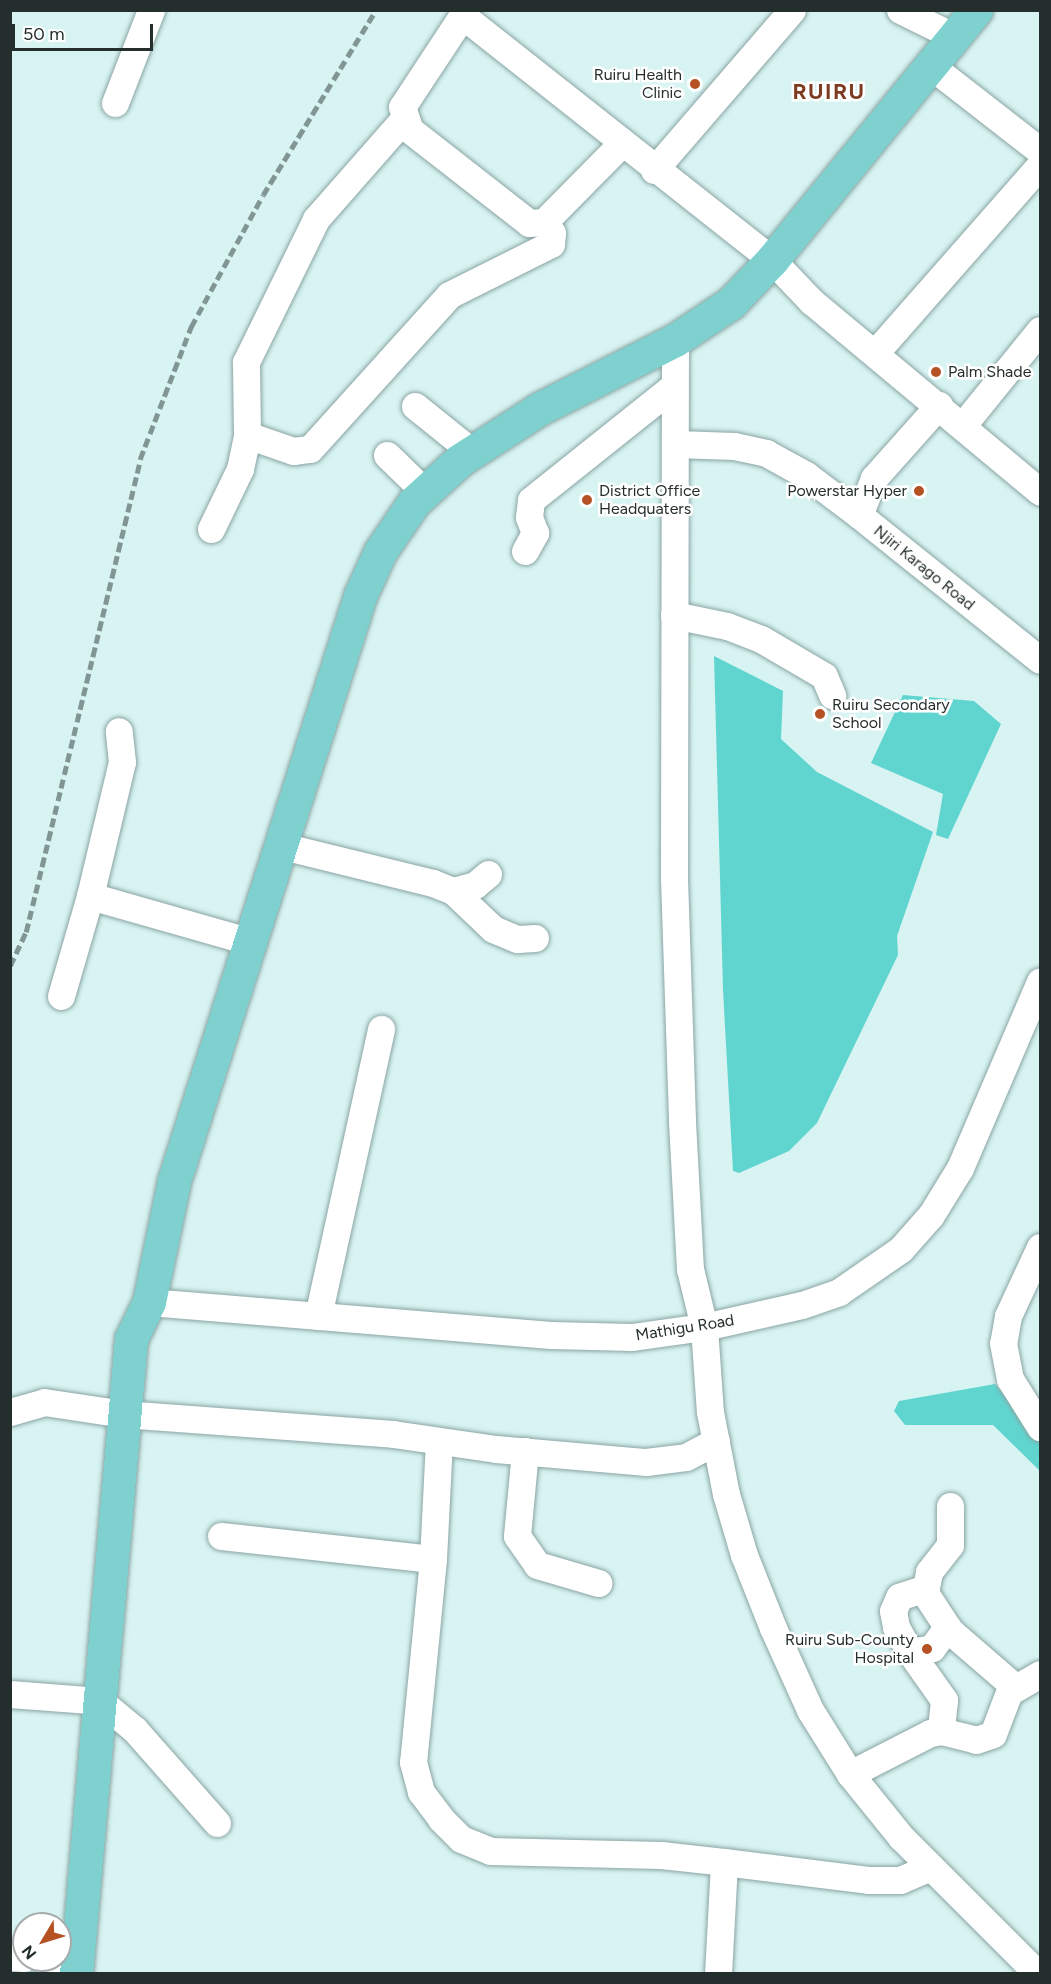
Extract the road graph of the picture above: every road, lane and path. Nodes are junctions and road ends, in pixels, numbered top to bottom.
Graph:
1 (151, 10) edge
2 (792, 10) edge
3 (900, 10) edge
4 (976, 10) edge
5 (465, 12) edge
6 (955, 37) junction
7 (931, 66) junction
8 (115, 103) dead end
9 (403, 120) junction
10 (621, 144) junction
11 (1041, 151) edge
12 (1041, 165) edge
13 (654, 170) junction
14 (544, 222) junction
15 (772, 260) junction
16 (1041, 330) edge
17 (675, 340) junction
18 (876, 353) junction
19 (674, 386) junction
20 (939, 405) junction
21 (415, 406) dead end
22 (963, 425) junction
23 (248, 435) junction
24 (676, 444) junction
25 (472, 452) junction
26 (387, 455) dead end
27 (425, 492) junction
28 (1041, 492) edge
29 (859, 515) junction
30 (211, 529) dead end
31 (525, 551) dead end
32 (674, 615) junction
33 (1041, 660) edge
34 (832, 695) dead end
35 (119, 731) dead end
36 (278, 845) junction
37 (488, 874) dead end
38 (453, 891) junction
39 (90, 896) junction
40 (535, 938) dead end
41 (248, 941) junction
42 (1041, 981) edge
43 (61, 996) dead end
44 (381, 1029) dead end
45 (1041, 1247) edge
46 (149, 1302) junction
47 (318, 1316) junction
48 (704, 1327) junction
49 (10, 1412) edge
50 (123, 1414) junction
51 (1041, 1427) edge
52 (439, 1441) junction
53 (716, 1441) junction
54 (525, 1451) junction
55 (950, 1506) dead end
56 (221, 1536) dead end
57 (434, 1559) junction
58 (598, 1583) dead end
59 (926, 1588) junction
60 (946, 1627) junction
61 (910, 1652) junction
62 (1041, 1674) edge
63 (1016, 1688) junction
64 (10, 1694) edge
65 (100, 1701) junction
66 (940, 1731) junction
67 (850, 1774) junction
68 (217, 1823) dead end
69 (724, 1862) junction
70 (930, 1867) junction
71 (77, 1968) edge
72 (718, 1974) edge
73 (1038, 1974) edge

1 - 8 street
2 - 13 street
3 - 6 street
4 - 6 main road
5 - 9 street
5 - 10 street
6 - 7 main road
7 - 11 street
7 - 15 main road
9 - 14 street
9 - 23 street
10 - 13 street
10 - 14 street
12 - 18 street
13 - 15 street
14 - 23 street
15 - 17 main road
15 - 18 street
16 - 22 street
17 - 19 street
17 - 25 main road
18 - 20 street
19 - 24 street
19 - 31 street
20 - 22 street
20 - 29 street, Njiri Karago Road
21 - 25 street
22 - 28 street
23 - 30 street
24 - 29 street
24 - 32 street
25 - 27 main road
26 - 27 street
27 - 36 main road
29 - 33 street, Njiri Karago Road
32 - 34 street
32 - 48 street
35 - 39 street
36 - 38 street
36 - 41 main road
37 - 38 street
38 - 40 street
39 - 41 street
39 - 43 street
41 - 46 main road
42 - 48 street, Mathigu Road
44 - 47 street
45 - 51 street
46 - 47 street, Mathigu Road
46 - 50 main road
47 - 48 street, Mathigu Road
48 - 53 street
49 - 50 street
50 - 52 street
50 - 65 main road
52 - 54 street
52 - 57 street
53 - 54 street
53 - 67 street
54 - 58 street
55 - 59 street
56 - 57 street
57 - 69 street
59 - 60 street
59 - 61 street
60 - 61 street
60 - 63 street
61 - 66 street
62 - 63 street
63 - 66 street
64 - 65 street
65 - 68 street
65 - 71 main road
66 - 67 street
67 - 70 street
69 - 70 street
69 - 72 street
70 - 73 street

